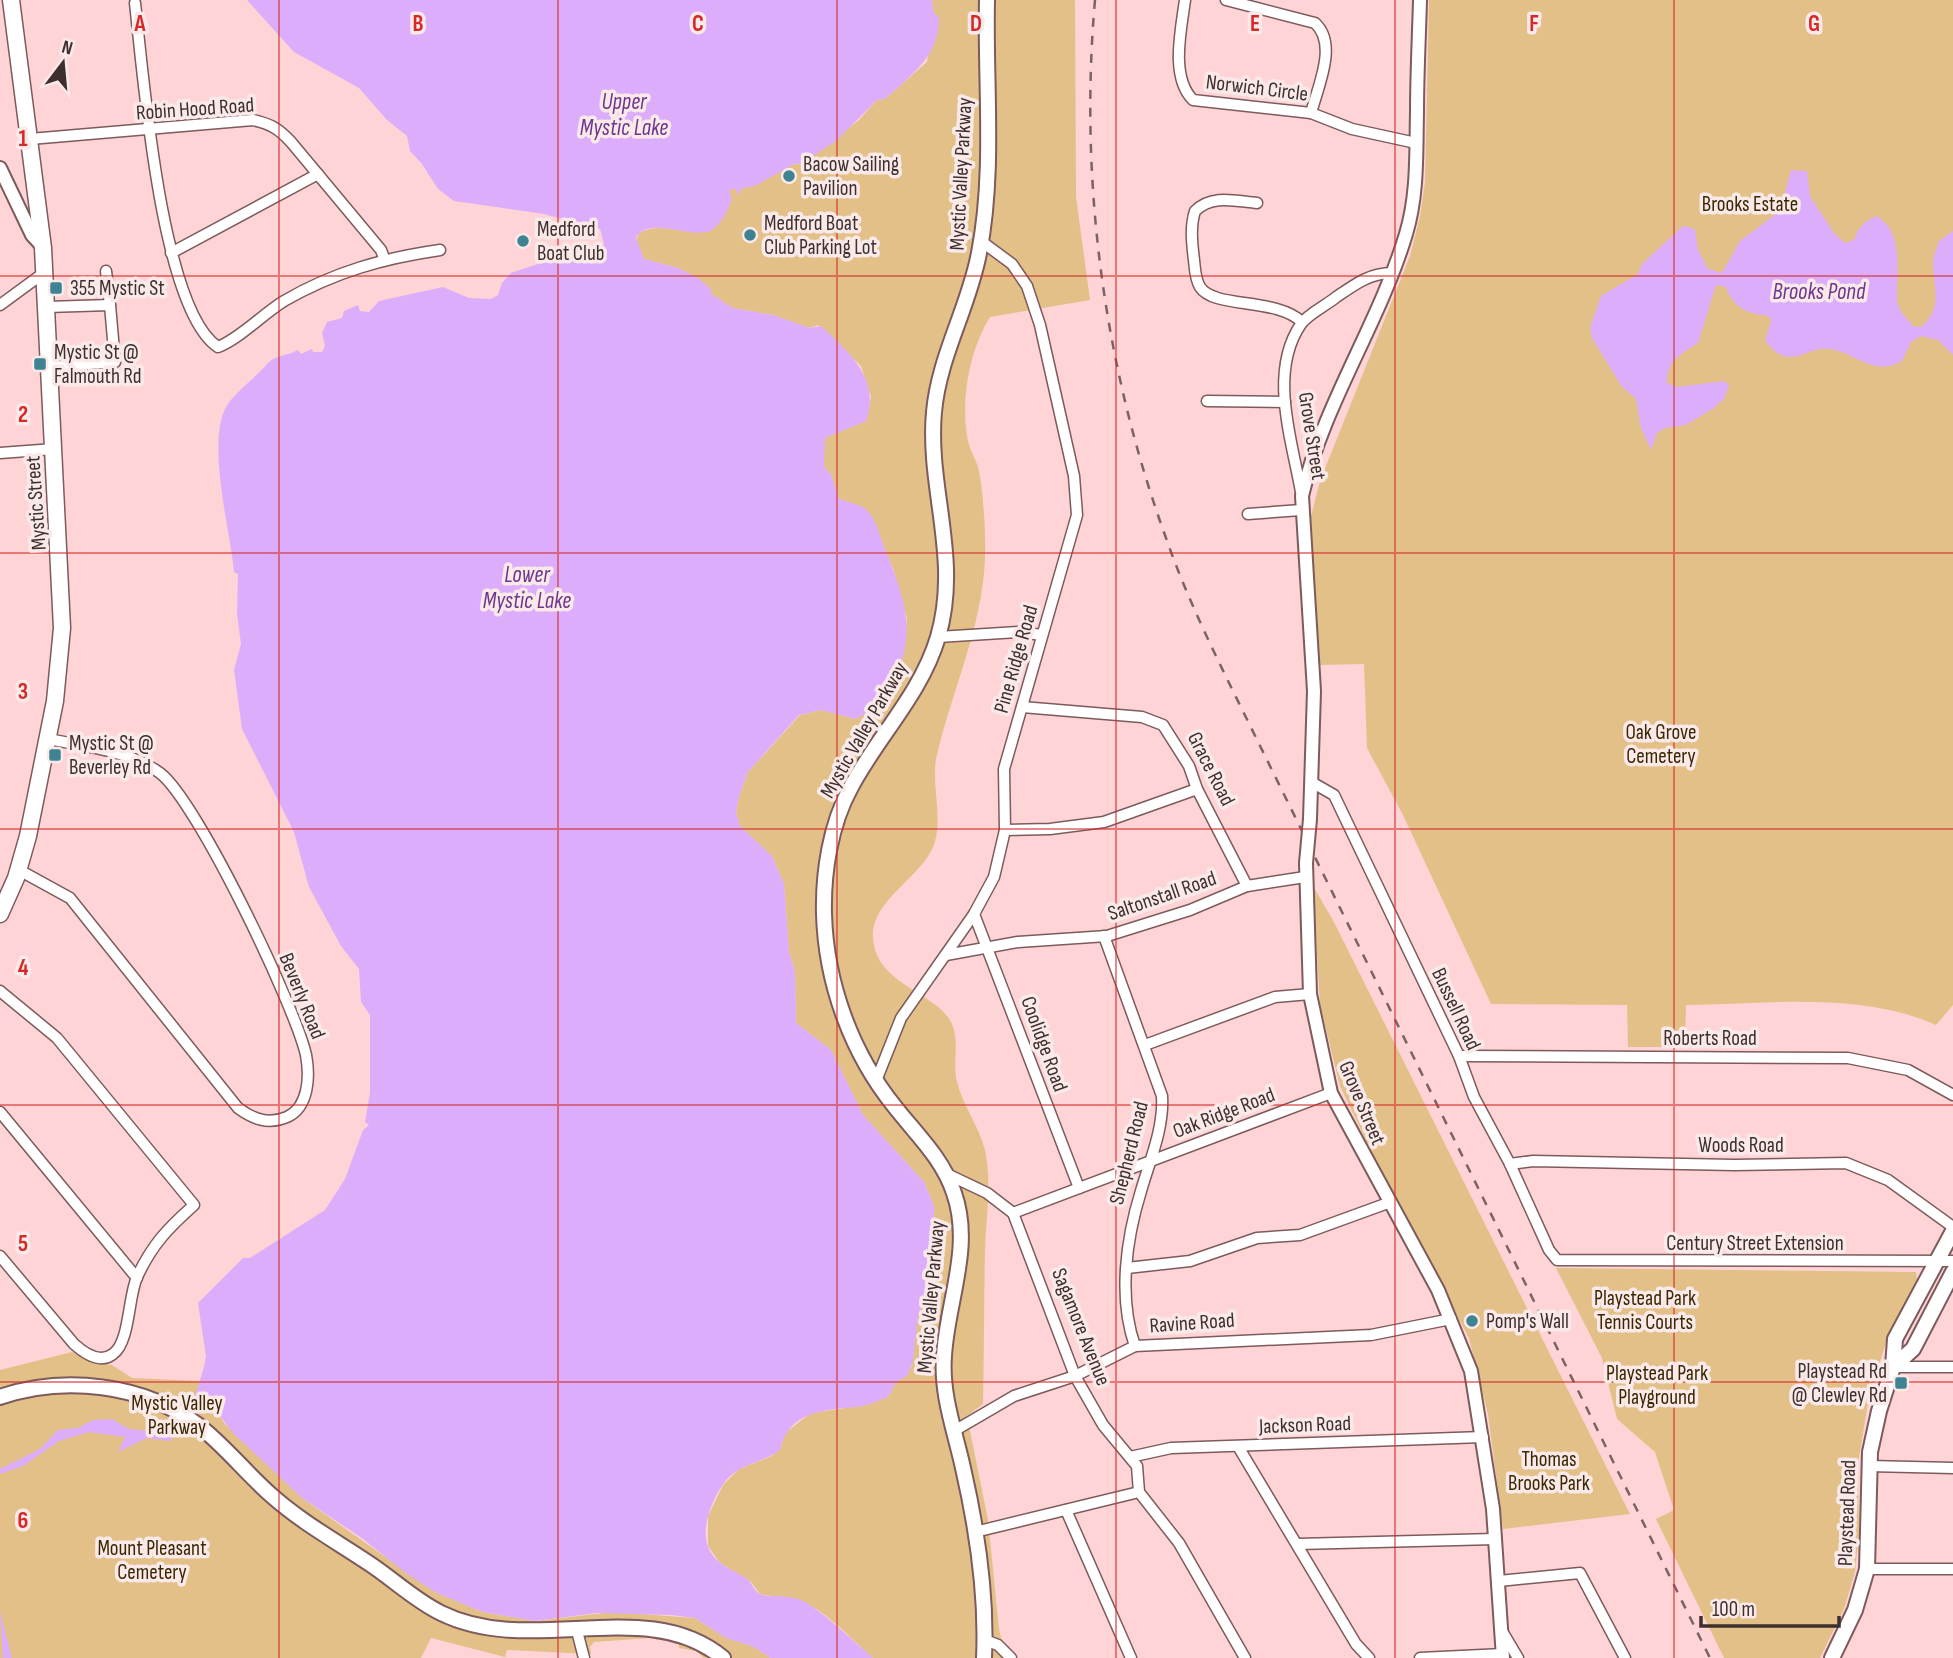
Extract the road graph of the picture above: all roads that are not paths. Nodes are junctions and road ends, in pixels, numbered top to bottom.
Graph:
1 (11, 0) edge
2 (987, 0) edge
3 (1185, 0) edge
4 (1226, 0) edge
5 (1420, 0) edge
6 (135, 3) dead end
7 (1311, 113) junction
8 (150, 131) junction
9 (30, 139) junction
10 (1416, 143) junction
11 (0, 168) edge
12 (318, 174) junction
13 (1257, 203) dead end
14 (981, 241) junction
15 (43, 248) junction
16 (440, 250) dead end
17 (172, 253) junction
18 (384, 258) junction
19 (106, 271) dead end
20 (45, 272) junction
21 (1392, 273) junction
22 (110, 304) junction
23 (0, 305) edge
24 (47, 307) junction
25 (1302, 322) junction
26 (50, 367) junction
27 (1207, 401) dead end
28 (1285, 402) junction
29 (54, 449) junction
30 (0, 453) edge
31 (1302, 496) junction
32 (1301, 510) junction
33 (1248, 514) dead end
34 (1042, 635) junction
35 (937, 637) junction
36 (1022, 707) junction
37 (49, 739) junction
38 (1313, 783) junction
39 (1197, 789) junction
40 (1005, 830) junction
41 (19, 870) junction
42 (1305, 877) junction
43 (1247, 886) junction
44 (0, 914) edge
45 (974, 914) junction
46 (1104, 936) junction
47 (990, 948) junction
48 (946, 955) junction
49 (0, 991) edge
50 (1310, 994) junction
51 (1145, 1045) junction
52 (1459, 1056) junction
53 (876, 1081) junction
54 (1331, 1093) junction
55 (1953, 1095) edge
56 (0, 1112) edge
57 (1150, 1162) junction
58 (1510, 1164) junction
59 (947, 1174) junction
60 (1079, 1188) junction
61 (1388, 1203) junction
62 (1013, 1213) junction
63 (1953, 1229) edge
64 (0, 1256) edge
65 (1557, 1260) joint
66 (1953, 1261) edge
67 (1935, 1262) junction
68 (1127, 1268) junction
69 (1953, 1272) edge
70 (137, 1278) junction
71 (1451, 1319) junction
72 (1135, 1346) junction
73 (1893, 1367) junction
74 (1953, 1367) edge
75 (1075, 1376) junction
76 (0, 1397) edge
77 (954, 1431) junction
78 (1483, 1437) junction
79 (1239, 1447) junction
80 (1130, 1457) junction
81 (1869, 1466) junction
82 (1953, 1468) edge
83 (1139, 1492) junction
84 (1066, 1510) junction
85 (975, 1532) junction
86 (1494, 1539) junction
87 (1298, 1544) junction
88 (1867, 1569) junction
89 (1953, 1569) edge
90 (1499, 1581) junction
91 (1502, 1631) junction
92 (577, 1632) junction
93 (985, 1640) junction
94 (1503, 1656) edge
95 (584, 1658) edge
96 (723, 1658) edge
97 (984, 1658) edge
98 (1011, 1658) edge
99 (1130, 1658) edge
100 (1245, 1658) edge
101 (1369, 1658) edge
102 (1420, 1658) edge
103 (1518, 1658) edge
104 (1625, 1658) edge
105 (1832, 1658) edge

1 - 9 highway, Mystic Street
2 - 14 main road, Mystic Valley Parkway
3 - 7 street, Norwich Circle
4 - 7 street
5 - 10 street, Grove Street
6 - 8 street
7 - 10 street, Norwich Circle
8 - 9 street, Robin Hood Road
8 - 12 street, Robin Hood Road
8 - 17 street
9 - 15 highway, Mystic Street
10 - 21 street, Grove Street
11 - 15 street
12 - 17 street
12 - 18 street, Robin Hood Road
13 - 25 street
14 - 34 street, Pine Ridge Road
14 - 35 main road, Mystic Valley Parkway
15 - 20 highway, Mystic Street
16 - 18 street
17 - 18 street
19 - 22 street
20 - 23 street
20 - 24 highway, Mystic Street
21 - 25 street
21 - 31 street, Grove Street
22 - 24 street
22 - 26 street
24 - 26 highway, Mystic Street
25 - 28 street, Grove Street
26 - 29 highway, Mystic Street
27 - 28 street
28 - 31 street, Grove Street
29 - 30 street
29 - 37 highway, Mystic Street
31 - 32 street, Grove Street
32 - 33 street
32 - 38 street, Grove Street
34 - 35 street
34 - 36 street, Pine Ridge Road
35 - 53 main road, Mystic Valley Parkway
36 - 39 street, Grace Road
36 - 40 street, Pine Ridge Road
37 - 41 highway, Mystic Street
37 - 41 street, Beverly Road
38 - 42 street, Grove Street, bridge
38 - 52 street, Bussell Road
39 - 40 street
39 - 43 street, Grace Road
40 - 45 street, Pine Ridge Road
41 - 44 highway, Mystic Street
42 - 43 street, Saltonstall Road
42 - 50 street, Grove Street
43 - 46 street, Saltonstall Road
45 - 47 street, Coolidge Road
45 - 48 street, Pine Ridge Road
46 - 47 street, Saltonstall Road
46 - 51 street, Shepherd Road
47 - 48 street, Saltonstall Road
47 - 60 street, Coolidge Road
48 - 53 street, Pine Ridge Road
49 - 70 street
50 - 51 street
50 - 54 street, Grove Street
51 - 57 street, Shepherd Road
52 - 55 street, Roberts Road
52 - 58 street, Bussell Road
53 - 59 main road, Mystic Valley Parkway
54 - 57 street, Oak Ridge Road
54 - 61 street, Grove Street
56 - 70 street
57 - 60 street, Oak Ridge Road
57 - 68 street, Shepherd Road
58 - 63 street, Woods Road
58 - 65 street, Bussell Road
59 - 62 street
59 - 77 main road, Mystic Valley Parkway
60 - 62 street, Oak Ridge Road
61 - 68 street
61 - 71 street, Grove Street
62 - 75 street, Sagamore Avenue
63 - 67 main road, Playstead Road
64 - 70 street
65 - 67 street, Century Street Extension
66 - 67 street, Century Street Extension
67 - 73 main road, Playstead Road
68 - 72 street, Shepherd Road
69 - 73 main road, Playstead Road
71 - 72 street, Ravine Road
71 - 78 street, Grove Street
72 - 75 street, Ravine Road
73 - 74 street
73 - 81 main road, Playstead Road
75 - 77 street, Ravine Road
75 - 80 street, Sagamore Avenue
76 - 92 main road
77 - 85 main road, Mystic Valley Parkway
78 - 79 street, Jackson Road
78 - 86 street, Grove Street
79 - 80 street, Jackson Road
79 - 87 street
80 - 83 street, Sagamore Avenue
81 - 82 street
81 - 88 main road, Playstead Road
83 - 84 street
83 - 100 street, Sagamore Avenue
84 - 85 street
84 - 99 street
85 - 93 main road, Mystic Valley Parkway
86 - 87 street
86 - 90 street, Grove Street
87 - 101 street
88 - 89 street
88 - 105 main road, Playstead Road
90 - 91 street, Grove Street
90 - 104 street
91 - 94 street, Grove Street
91 - 103 street
92 - 95 street
92 - 96 main road
93 - 97 main road, Mystic Valley Parkway
93 - 98 street
94 - 102 street

